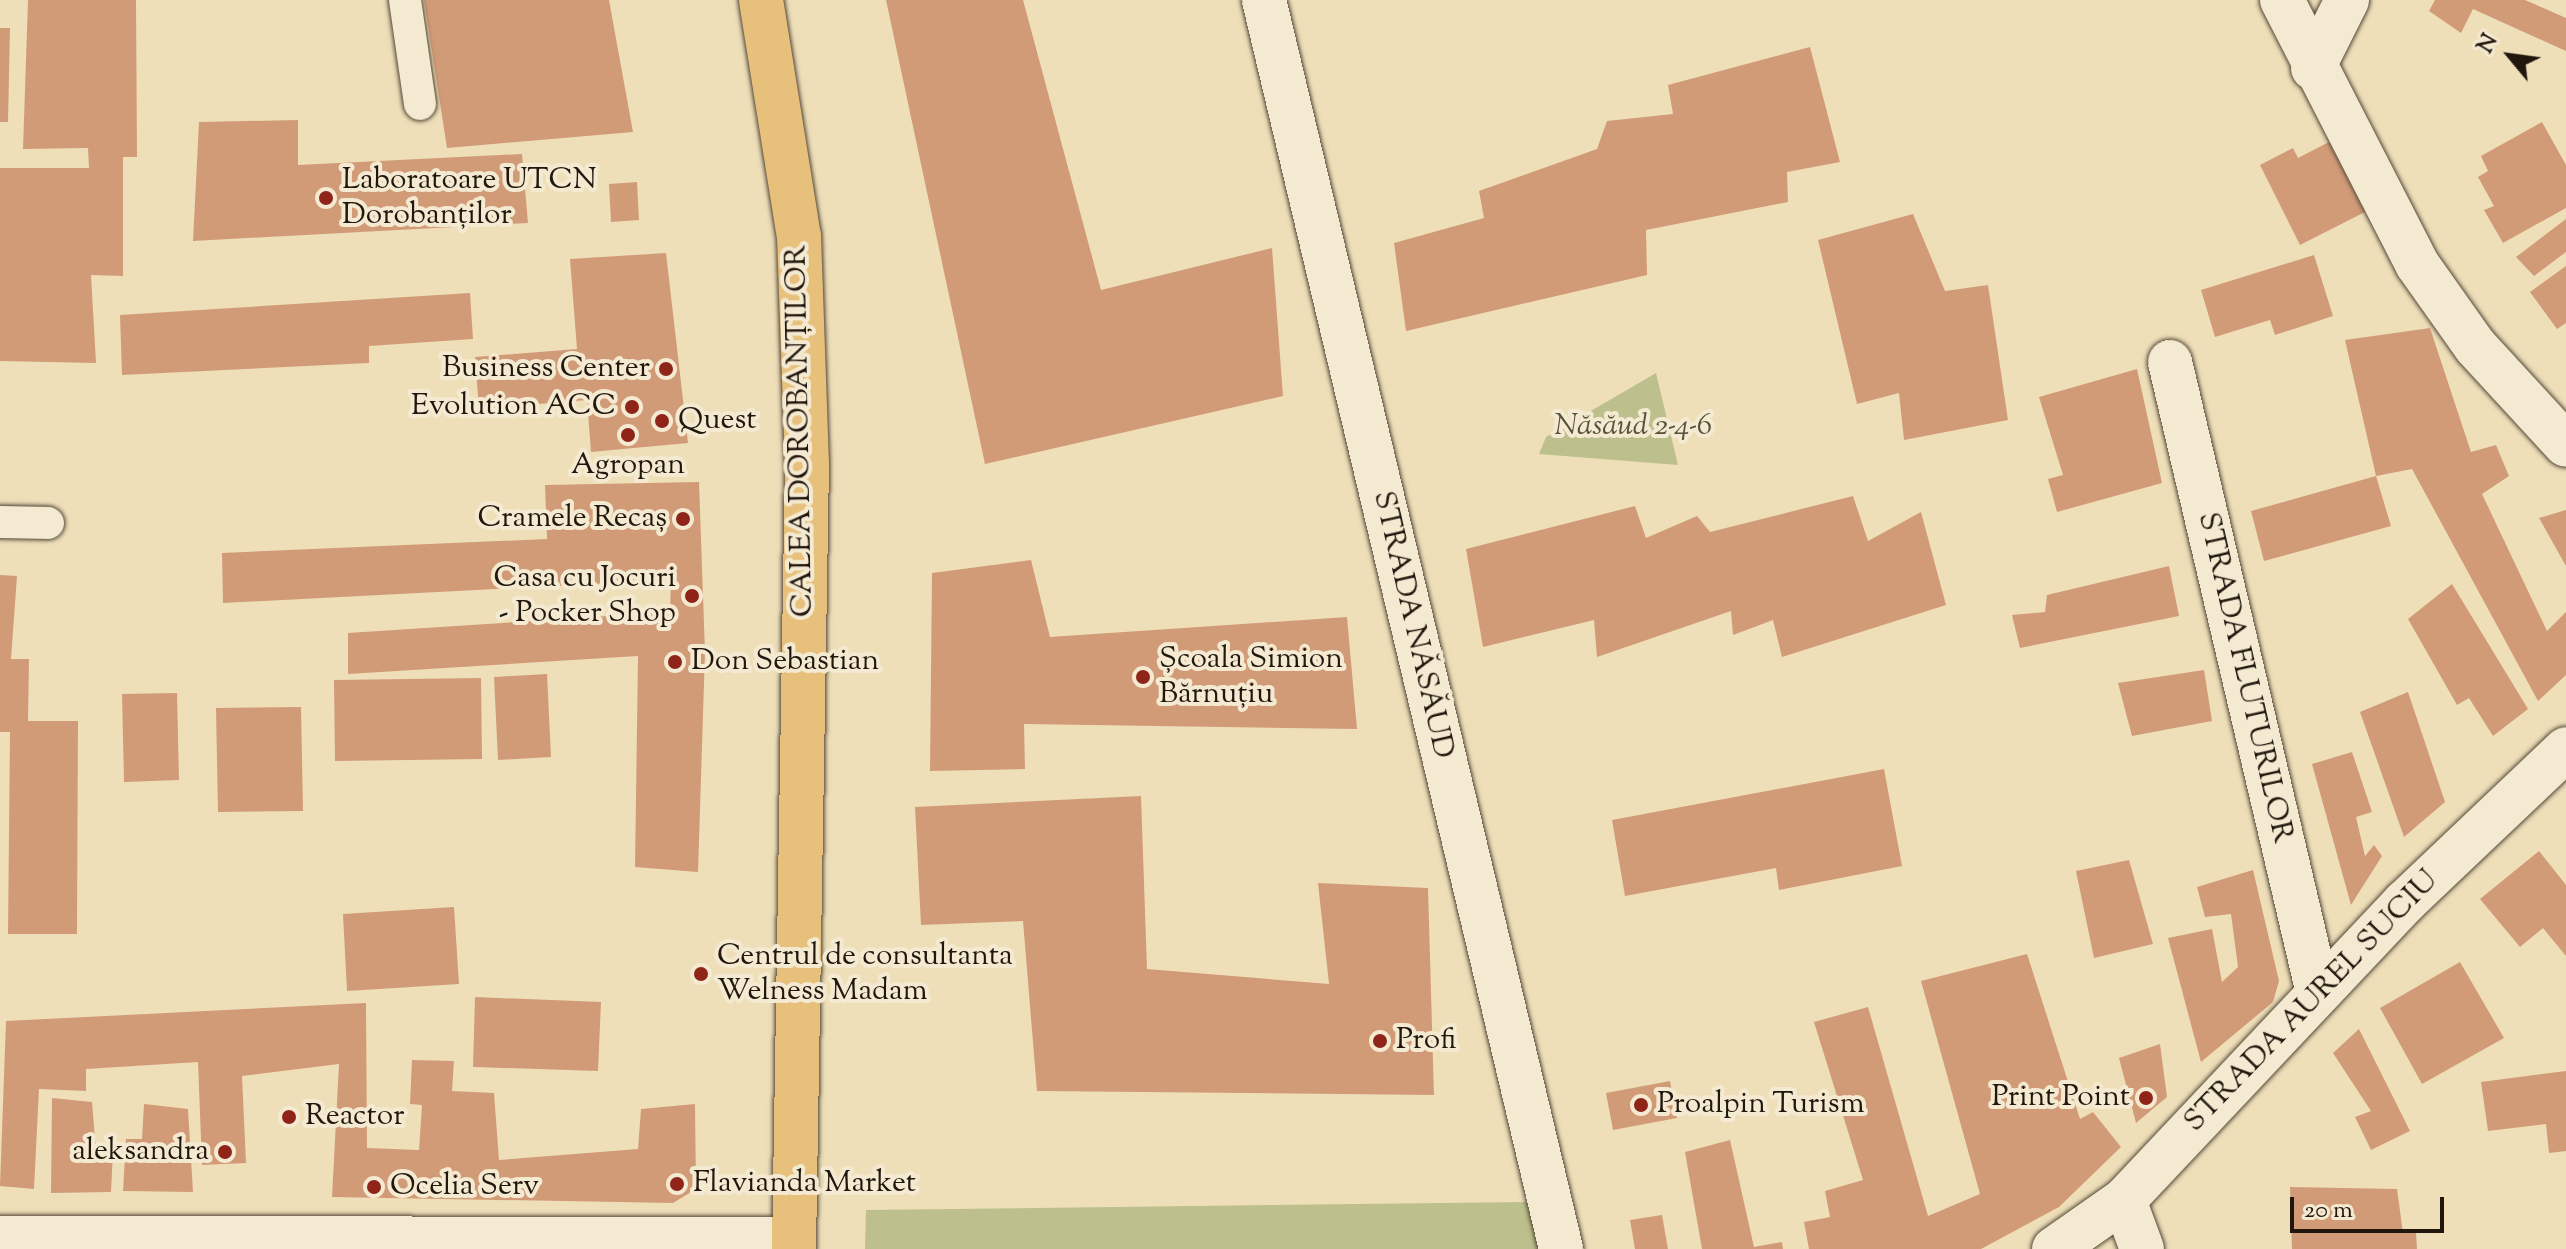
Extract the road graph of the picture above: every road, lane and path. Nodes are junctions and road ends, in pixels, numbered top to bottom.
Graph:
1 (405, 0) edge
2 (761, 0) edge
3 (1264, 0) edge
4 (2282, 0) edge
5 (2347, 0) edge
6 (2313, 68) junction
7 (420, 104) dead end
8 (2170, 362) dead end
9 (2566, 445) edge
10 (0, 522) edge
11 (48, 523) dead end
12 (2566, 749) edge
13 (2318, 993) junction
14 (2124, 1200) junction
15 (0, 1238) edge
16 (794, 1244) edge
17 (1561, 1249) edge
18 (2054, 1249) edge
19 (2142, 1249) edge

1 - 7 lane
2 - 16 main road, CALEA DOROBANȚILOR
3 - 17 street, STRADA NĂSĂUD
4 - 6 street
5 - 6 street
6 - 9 street
8 - 13 street, STRADA FLUTURILOR
10 - 11 lane
12 - 13 street, STRADA AUREL SUCIU
13 - 14 street, STRADA AUREL SUCIU
14 - 18 street, STRADA AUREL SUCIU
14 - 19 street
15 - 16 street

